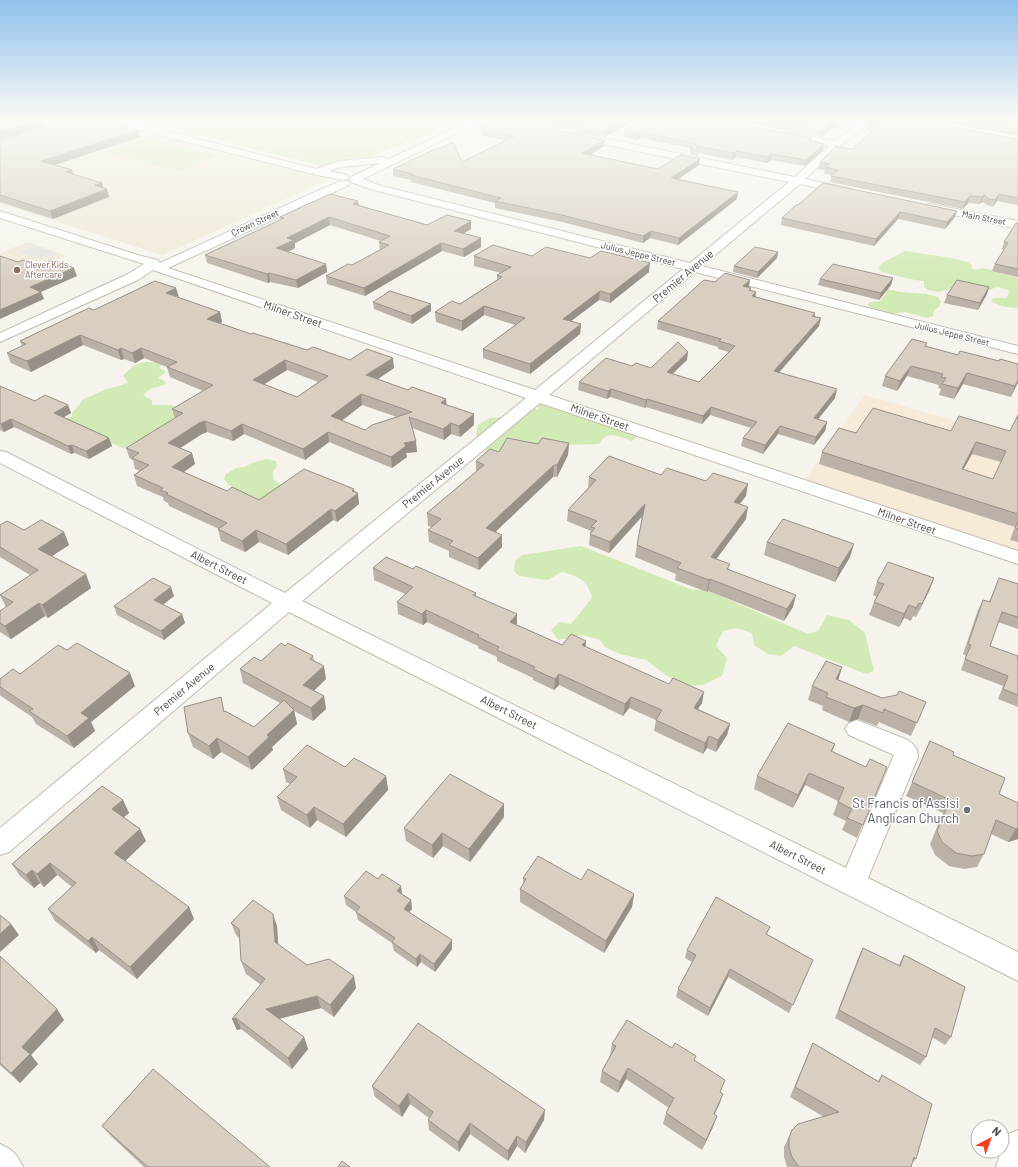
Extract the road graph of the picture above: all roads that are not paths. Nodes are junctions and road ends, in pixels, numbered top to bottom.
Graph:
1 (329, 175) edge
2 (355, 175) edge
3 (774, 175) edge
4 (802, 175) edge
5 (346, 180) junction
6 (797, 180) junction
7 (859, 193) edge
8 (921, 206) edge
9 (0, 214) edge
10 (1018, 225) edge
11 (157, 266) junction
12 (692, 268) junction
13 (0, 338) edge
14 (1018, 350) edge
15 (538, 396) junction
16 (0, 456) edge
17 (1018, 558) edge
18 (288, 602) junction
19 (857, 729) dead end
20 (0, 844) edge
21 (852, 884) junction
22 (1018, 966) edge
23 (1018, 1147) edge
24 (0, 1161) edge
25 (6, 1167) edge
26 (1013, 1167) edge

1 - 5 street, Julius Jeppe Street
2 - 5 street, Crown Street
3 - 6 street
4 - 6 street, Premier Avenue
5 - 11 street, Crown Street
5 - 12 street, Julius Jeppe Street
6 - 7 street
6 - 12 street, Premier Avenue
8 - 10 street, Main Street
9 - 11 street, Milner Street
11 - 13 street, Crown Street
11 - 15 street, Milner Street
12 - 14 street, Julius Jeppe Street
12 - 15 street, Premier Avenue
15 - 17 street, Milner Street
15 - 18 street, Premier Avenue
16 - 18 street, Albert Street
18 - 20 street, Premier Avenue
18 - 21 street, Albert Street
19 - 21 street
21 - 22 street, Albert Street
23 - 26 street
24 - 25 street

